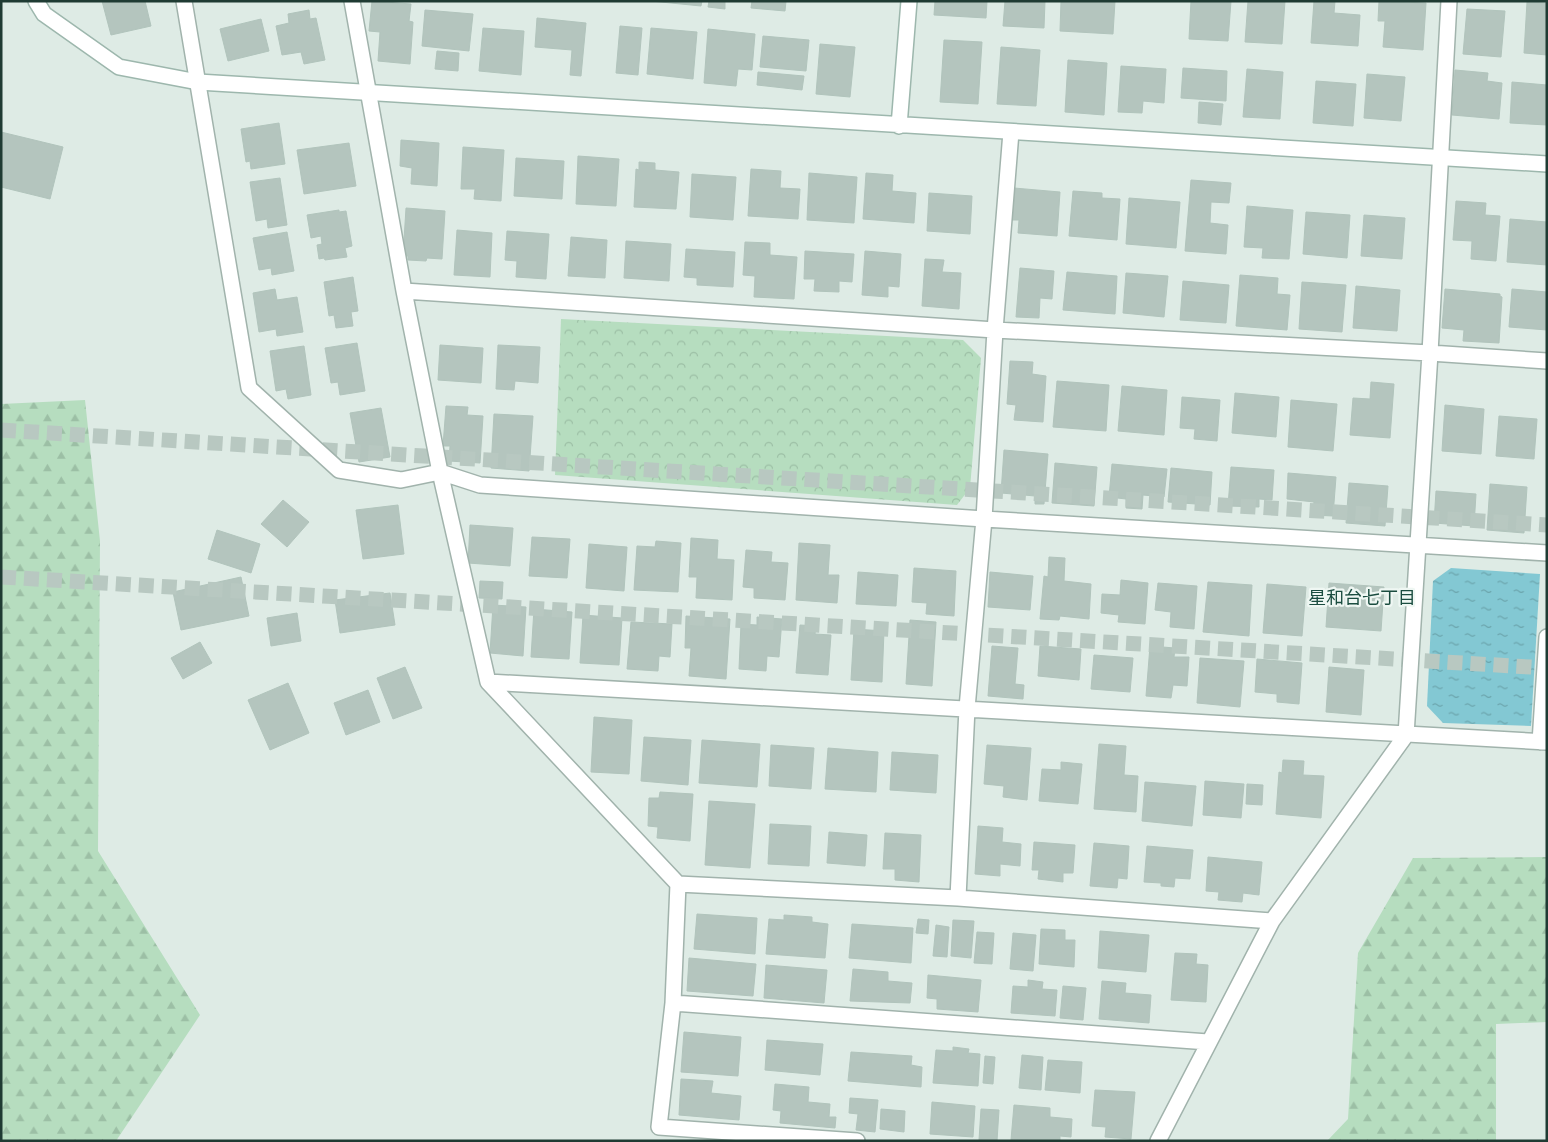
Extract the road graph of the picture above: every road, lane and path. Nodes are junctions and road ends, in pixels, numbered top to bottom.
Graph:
1 (36, 1) edge
2 (184, 1) edge
3 (352, 1) edge
4 (909, 1) edge
5 (1449, 1) edge
6 (198, 82) junction
7 (368, 93) junction
8 (899, 126) junction
9 (1012, 132) junction
10 (1439, 158) junction
11 (1547, 164) edge
12 (404, 291) junction
13 (995, 330) junction
14 (1430, 353) junction
15 (1547, 361) edge
16 (440, 472) junction
17 (984, 519) junction
18 (1417, 544) junction
19 (1547, 553) edge
20 (1547, 637) edge
21 (488, 682) junction
22 (967, 708) junction
23 (1406, 735) junction
24 (1543, 742) edge
25 (678, 884) junction
26 (958, 898) junction
27 (1272, 921) junction
28 (673, 1002) junction
29 (1208, 1042) junction
30 (857, 1141) edge
31 (1158, 1141) edge

1 - 6 street
2 - 6 street
3 - 7 street
4 - 8 street
5 - 10 street
6 - 7 street
6 - 16 street
7 - 8 street
7 - 12 street
8 - 9 street
9 - 10 street
9 - 13 street
10 - 11 street
10 - 14 street
12 - 13 street
12 - 16 street
13 - 14 street
13 - 17 street
14 - 15 street
14 - 18 street
16 - 17 street
16 - 21 street
17 - 18 street
17 - 22 street
18 - 19 street
18 - 23 street
20 - 24 street
21 - 22 street
21 - 25 street
22 - 23 street
22 - 26 street
23 - 24 street
23 - 27 street
25 - 26 street
25 - 28 street
26 - 27 street
27 - 29 street
28 - 29 street
28 - 30 street
29 - 31 street

